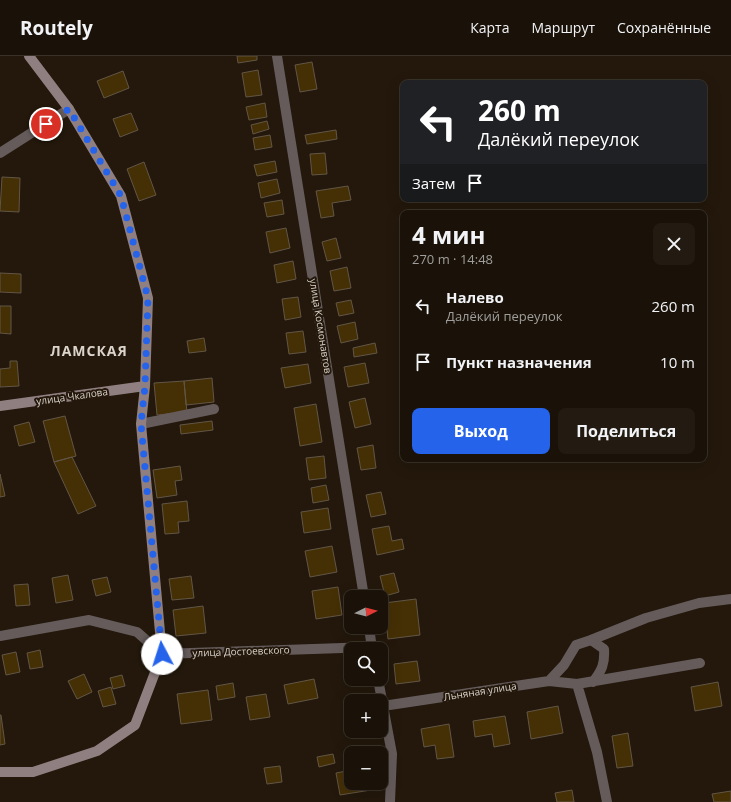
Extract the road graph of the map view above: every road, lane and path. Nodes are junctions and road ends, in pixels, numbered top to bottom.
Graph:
1 (29, 56) edge
2 (277, 56) edge
3 (69, 109) junction
4 (0, 153) edge
5 (145, 386) junction
6 (0, 406) edge
7 (214, 408) dead end
8 (141, 424) junction
9 (363, 590) edge
10 (731, 599) edge
11 (0, 636) edge
12 (591, 640) junction
13 (344, 649) edge
14 (162, 654) junction
15 (700, 663) dead end
16 (549, 681) junction
17 (593, 682) junction
18 (577, 684) junction
19 (388, 705) edge
20 (388, 733) edge
21 (0, 772) edge
22 (390, 802) edge
23 (607, 802) edge

1 - 3 main road
2 - 9 street, улица Космонавтов
3 - 4 street
3 - 5 main road
5 - 6 main road, улица Чкалова
5 - 8 main road
7 - 8 street
8 - 14 main road
10 - 12 street
11 - 14 street
12 - 16 street
12 - 17 street
13 - 14 street, улица Достоевского
14 - 21 main road
15 - 17 street, Льняная улица
16 - 18 street, Льняная улица
16 - 19 street, Льняная улица
17 - 18 street, Льняная улица
18 - 23 street
20 - 22 street

